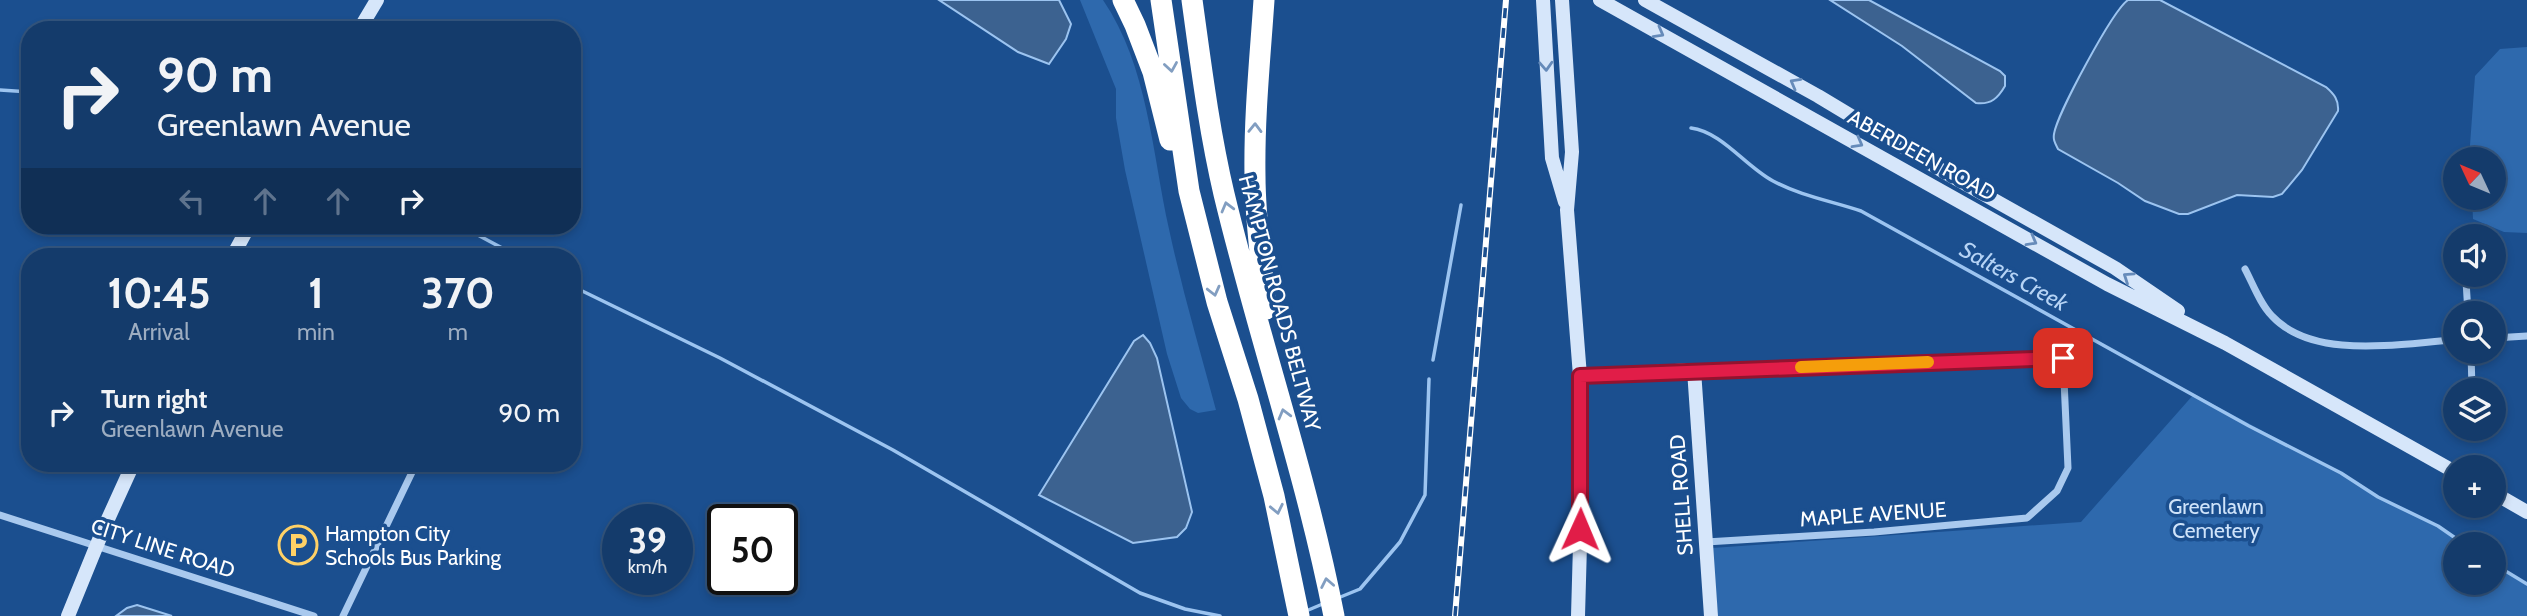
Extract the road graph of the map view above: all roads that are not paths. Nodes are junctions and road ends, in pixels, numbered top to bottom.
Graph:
1 (377, 0) edge
2 (1122, 0) edge
3 (1161, 0) edge
4 (1192, 0) edge
5 (1264, 0) edge
6 (1543, 0) edge
7 (1562, 0) edge
8 (1600, 0) edge
9 (1645, 0) edge
10 (364, 21) edge
11 (1189, 191) junction
12 (1567, 210) junction
13 (2245, 269) dead end
14 (2527, 337) edge
15 (2506, 338) edge
16 (2443, 341) edge
17 (2225, 343) junction
18 (1271, 367) junction
19 (1693, 370) junction
20 (1580, 376) junction
21 (2443, 465) edge
22 (129, 472) edge
23 (412, 472) edge
24 (2506, 500) edge
25 (2527, 512) edge
26 (0, 515) edge
27 (1705, 542) junction
28 (96, 544) junction
29 (68, 616) edge
30 (314, 616) edge
31 (343, 616) edge
32 (1299, 616) edge
33 (1334, 616) edge
34 (1578, 616) edge
35 (1711, 616) edge

1 - 10 main road
2 - 11 highway
3 -> 11 highway
18 -> 4 highway, HAMPTON ROADS BELTWAY
18 -> 5 highway
6 -> 12 main road
7 - 12 main road
8 -> 17 main road, ABERDEEN ROAD
17 -> 9 main road, ABERDEEN ROAD
11 -> 32 highway
12 - 20 main road
13 - 16 street
14 - 15 street
17 - 21 main road, ABERDEEN ROAD
33 -> 18 highway, HAMPTON ROADS BELTWAY
19 - 20 main road
19 - 27 main road, SHELL ROAD
19 - 27 street, MAPLE AVENUE
20 - 34 main road
22 - 28 main road
23 - 31 street
24 - 25 main road
26 - 28 street, CITY LINE ROAD
27 - 35 main road, SHELL ROAD
28 - 29 main road
28 - 30 street, CITY LINE ROAD

